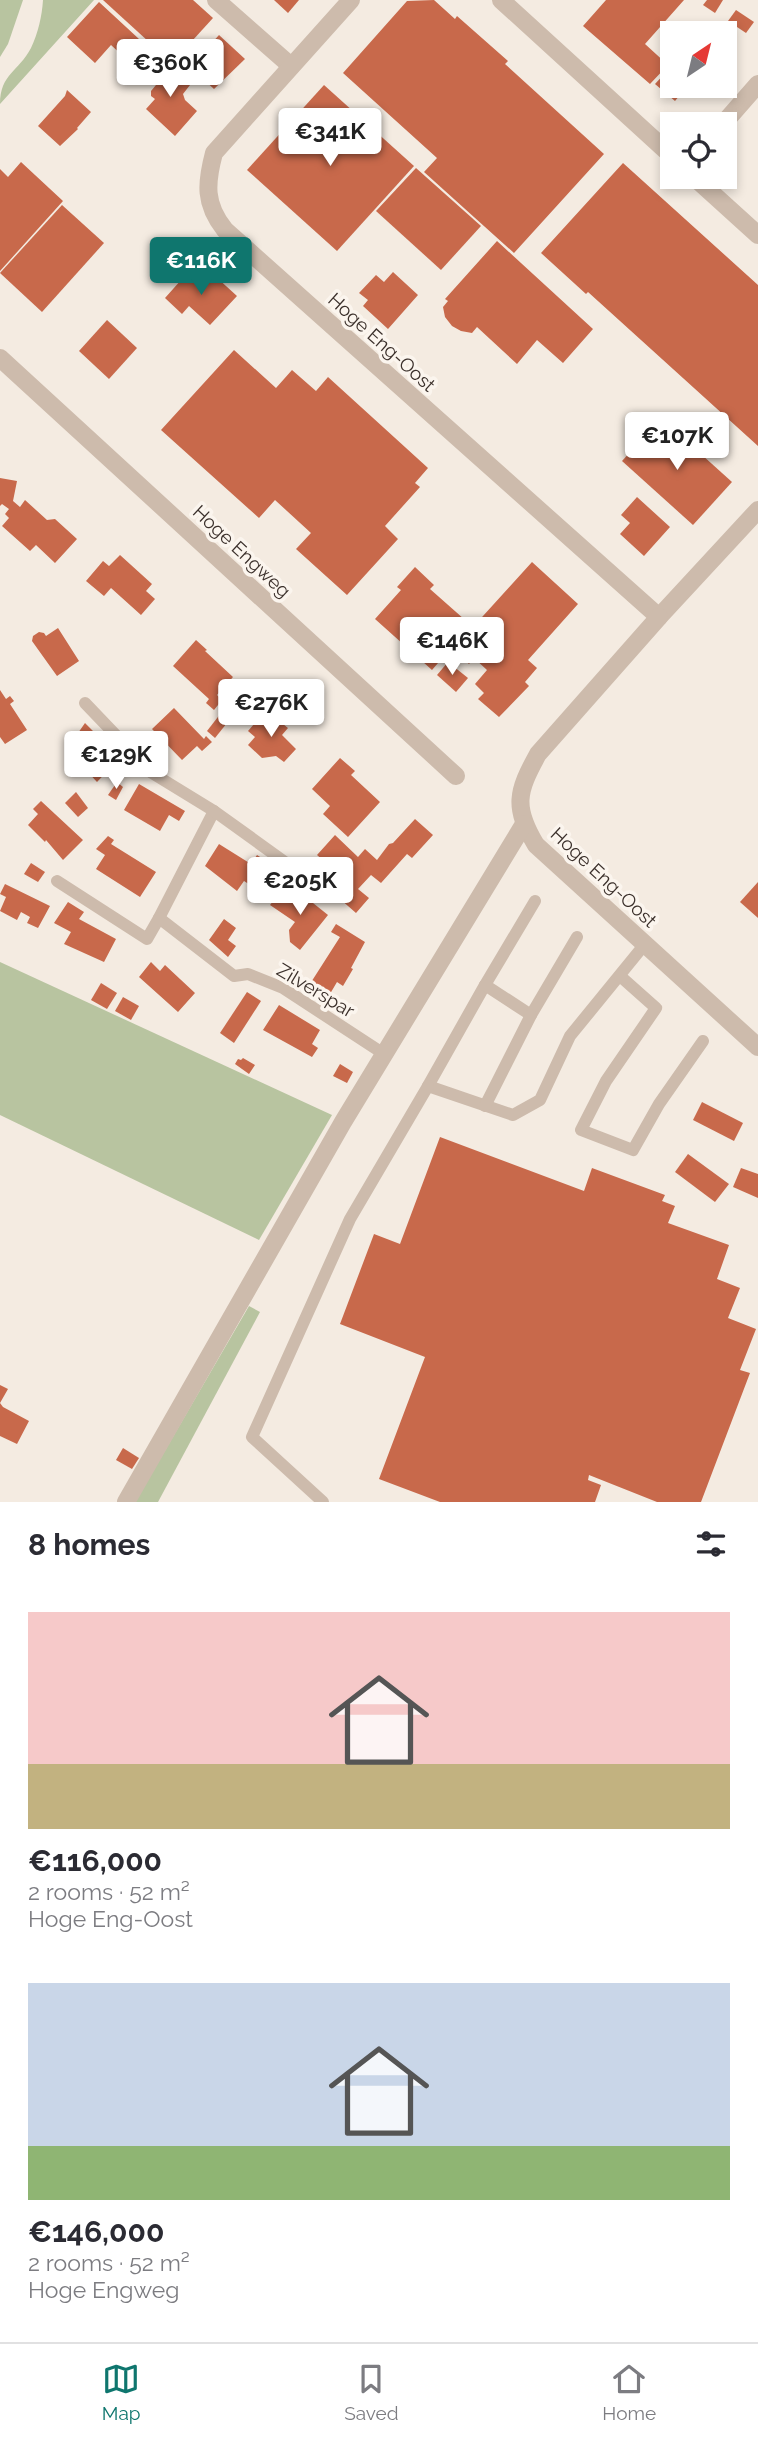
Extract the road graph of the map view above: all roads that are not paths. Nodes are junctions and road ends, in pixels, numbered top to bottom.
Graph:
1 (216, 0) edge
2 (351, 0) edge
3 (500, 0) edge
4 (290, 66) junction
5 (758, 84) edge
6 (734, 112) edge
7 (660, 145) edge
8 (707, 189) edge
9 (758, 235) edge
10 (0, 358) edge
11 (758, 510) edge
12 (659, 617) junction
13 (85, 703) dead end
14 (456, 776) dead end
15 (214, 811) junction
16 (523, 824) junction
17 (296, 870) dead end
18 (57, 881) dead end
19 (535, 901) dead end
20 (159, 918) junction
21 (577, 937) dead end
22 (645, 944) junction
23 (620, 976) junction
24 (485, 985) junction
25 (531, 1015) junction
26 (703, 1041) dead end
27 (758, 1046) edge
28 (384, 1054) junction
29 (428, 1086) junction
30 (485, 1106) junction
31 (125, 1502) edge
32 (323, 1502) edge

1 - 4 street
2 - 4 street, Hoge Eng-Oost
3 - 7 street
4 - 12 street, Hoge Eng-Oost
5 - 6 street
8 - 9 street
10 - 14 street, Hoge Engweg
11 - 12 street, Hoge Eng-Oost
12 - 16 street, Hoge Eng-Oost
13 - 15 lane
15 - 17 lane
15 - 20 lane
16 - 22 street, Hoge Eng-Oost
16 - 28 street
18 - 20 lane
19 - 24 lane
20 - 28 lane, Zilverspar
21 - 25 lane
22 - 23 lane
22 - 27 street, Hoge Eng-Oost
23 - 26 lane
23 - 30 lane
24 - 25 lane
24 - 29 lane
25 - 30 lane
28 - 31 street
29 - 30 lane
29 - 32 lane

